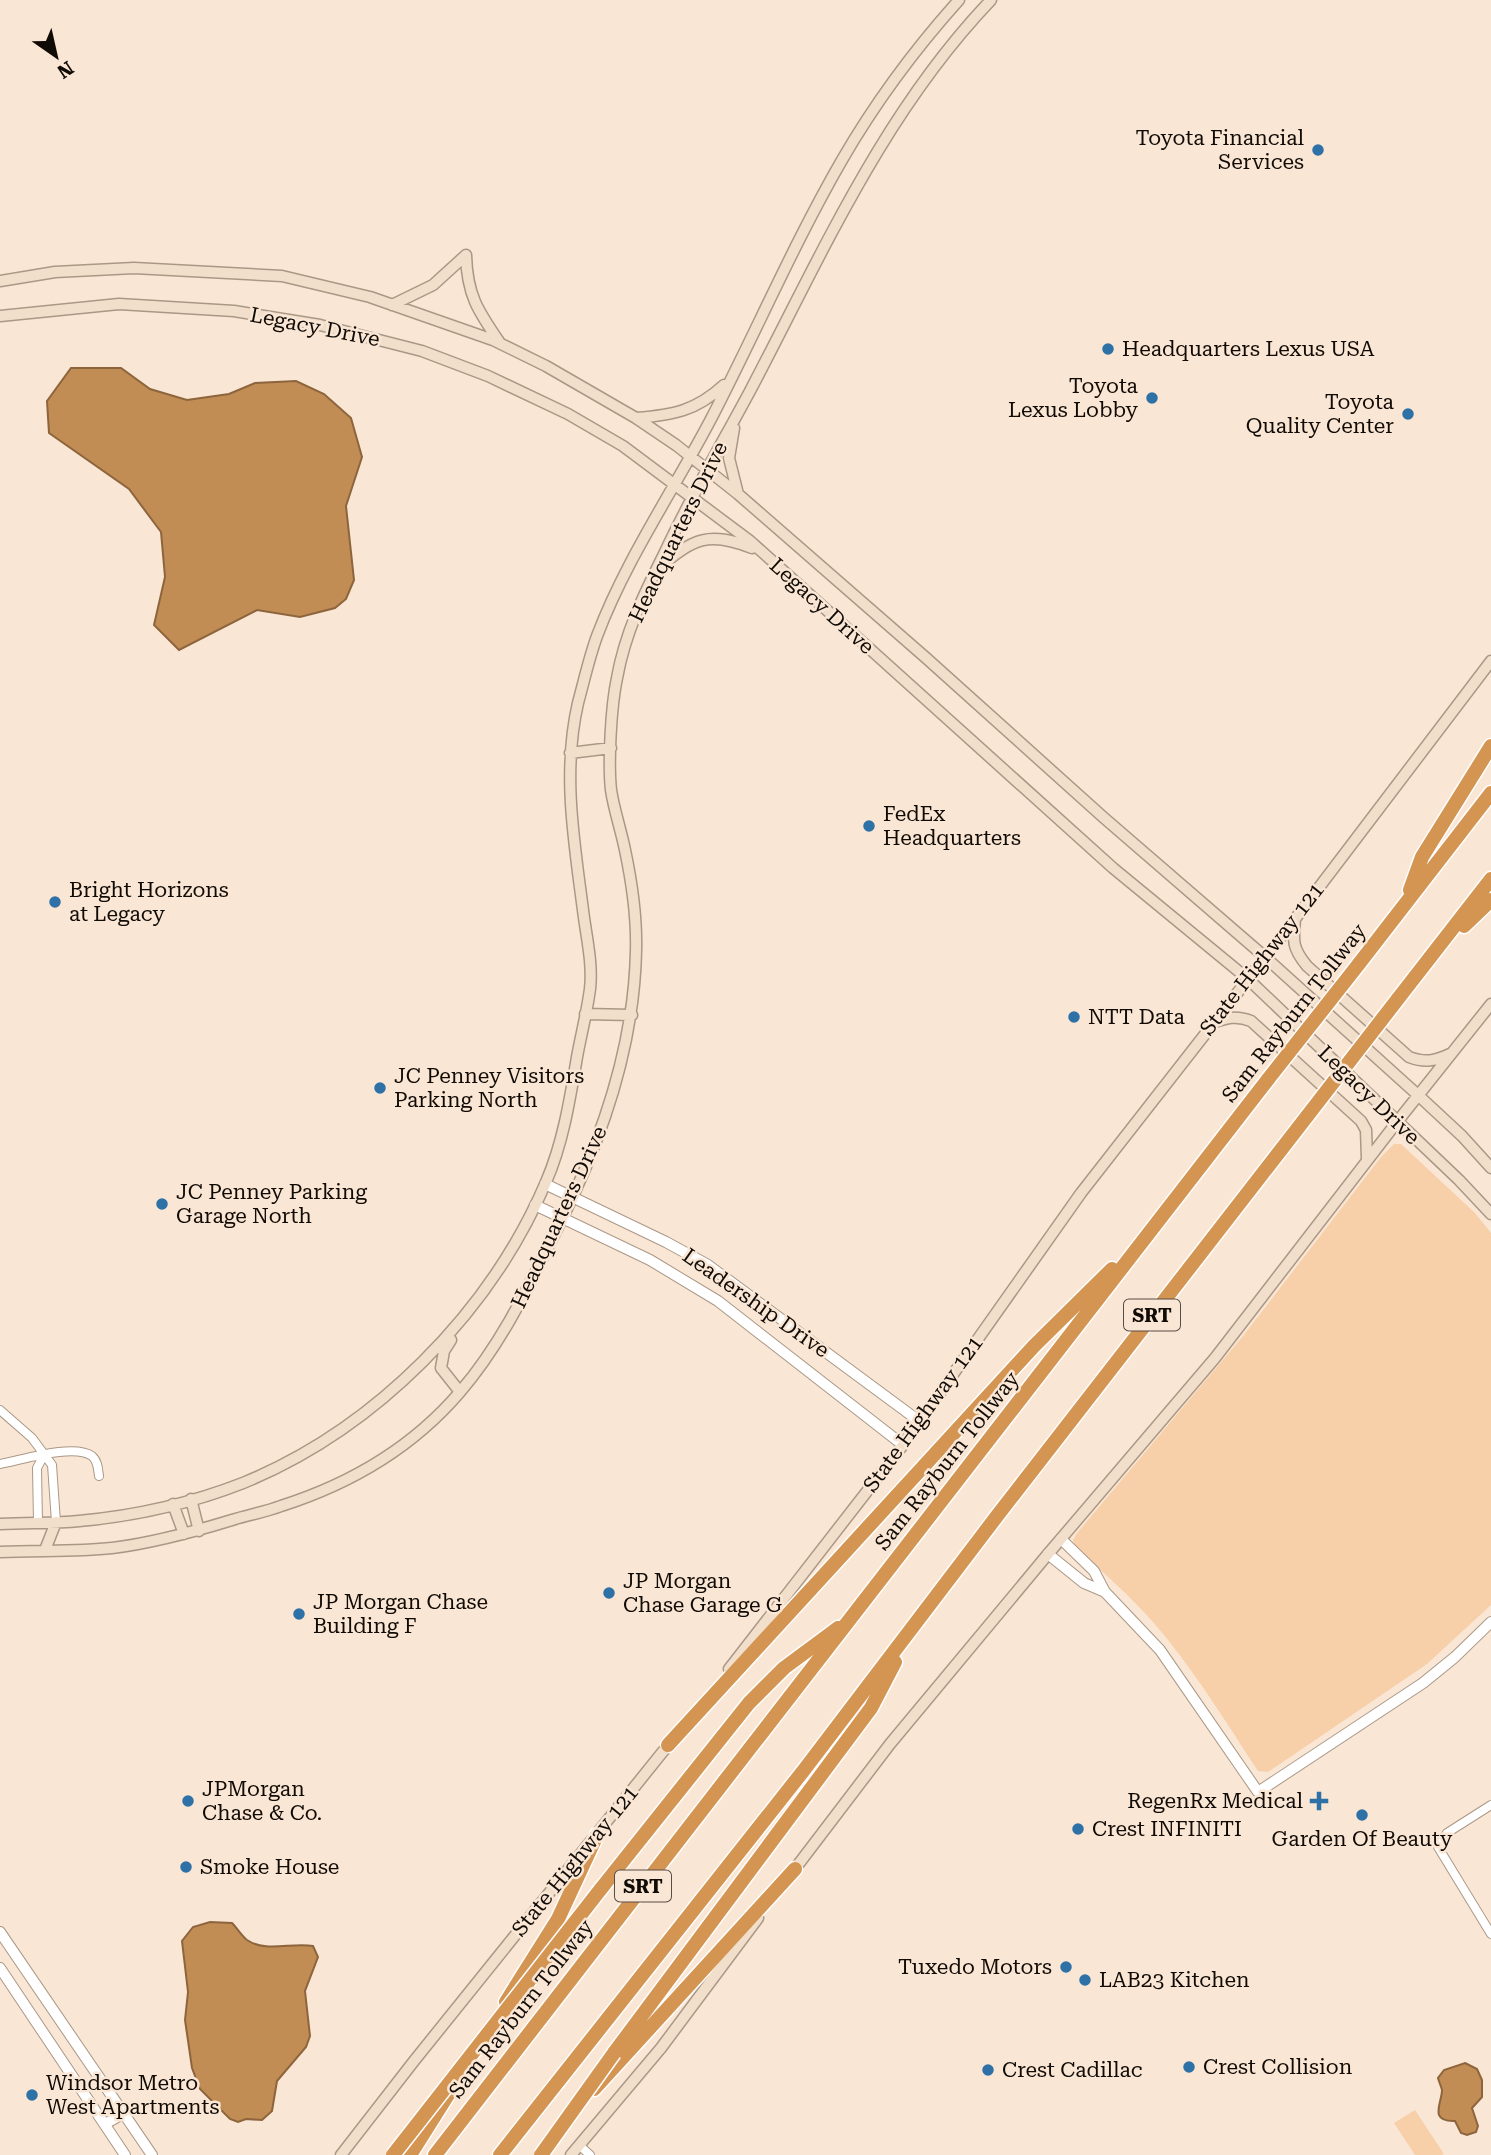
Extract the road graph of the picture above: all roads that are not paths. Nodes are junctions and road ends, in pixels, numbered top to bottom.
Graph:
1 (959, 0) edge
2 (990, 0) edge
3 (0, 281) edge
4 (392, 304) junction
5 (0, 316) edge
6 (500, 343) junction
7 (732, 379) junction
8 (739, 410) junction
9 (636, 418) junction
10 (691, 458) junction
11 (707, 470) junction
12 (676, 485) junction
13 (738, 494) junction
14 (692, 497) junction
15 (762, 552) junction
16 (655, 571) junction
17 (1491, 661) edge
18 (1491, 746) edge
19 (611, 748) junction
20 (570, 753) junction
21 (1491, 793) edge
22 (1491, 879) edge
23 (1491, 900) edge
24 (1405, 905) junction
25 (1295, 919) junction
26 (1265, 957) junction
27 (1430, 958) junction
28 (1248, 979) junction
29 (1491, 1004) edge
30 (585, 1014) junction
31 (632, 1015) junction
32 (1212, 1023) junction
33 (1452, 1053) junction
34 (1419, 1096) junction
35 (1397, 1122) junction
36 (1367, 1162) junction
37 (1491, 1168) edge
38 (545, 1184) junction
39 (573, 1197) junction
40 (535, 1205) junction
41 (1491, 1214) edge
42 (563, 1218) junction
43 (1153, 1228) junction
44 (479, 1296) junction
45 (460, 1392) junction
46 (0, 1409) edge
47 (919, 1421) junction
48 (903, 1445) junction
49 (44, 1455) junction
50 (0, 1464) edge
51 (99, 1476) dead end
52 (191, 1499) junction
53 (173, 1504) junction
54 (38, 1522) junction
55 (56, 1522) junction
56 (0, 1524) edge
57 (199, 1531) junction
58 (184, 1534) junction
59 (1061, 1539) junction
60 (45, 1550) junction
61 (0, 1552) edge
62 (1048, 1554) junction
63 (1105, 1592) junction
64 (853, 1617) junction
65 (1491, 1622) edge
66 (913, 1626) junction
67 (668, 1745) junction
68 (1491, 1805) edge
69 (597, 1835) junction
70 (795, 1868) junction
71 (0, 1933) edge
72 (1491, 1934) edge
73 (0, 1968) edge
74 (124, 2113) junction
75 (105, 2124) junction
76 (579, 2145) junction
77 (125, 2155) edge
78 (152, 2155) edge
79 (341, 2155) edge
80 (393, 2155) edge
81 (410, 2155) edge
82 (435, 2155) edge
83 (500, 2155) edge
84 (534, 2155) edge
85 (541, 2155) edge
86 (571, 2155) edge
87 (590, 2155) edge

1 - 7 main road, Headquarters Drive
2 - 8 main road, Headquarters Drive
3 - 4 main road, Legacy Drive
4 - 6 main road, Legacy Drive
4 - 6 main road
5 - 12 main road, Legacy Drive
6 - 9 main road, Legacy Drive
7 - 9 main road
7 - 10 main road, Headquarters Drive
8 - 11 main road, Headquarters Drive
8 - 13 main road
9 - 10 main road, Legacy Drive
10 - 11 main road, Legacy Drive
10 - 12 main road, Headquarters Drive
11 - 13 main road, Legacy Drive
11 - 14 main road, Headquarters Drive
12 - 14 main road, Legacy Drive
12 - 20 main road, Headquarters Drive
13 - 26 main road, Legacy Drive
14 - 15 main road, Legacy Drive
14 - 16 main road, Headquarters Drive
15 - 16 main road
15 - 28 main road, Legacy Drive
16 - 19 main road, Headquarters Drive
17 - 25 main road, State Highway 121
18 - 24 highway
19 - 20 main road
19 - 31 main road, Headquarters Drive
20 - 30 main road, Headquarters Drive
21 - 24 highway, Sam Rayburn Tollway / SRT
22 - 27 highway, SRT
23 - 27 highway
24 - 43 highway, Sam Rayburn Tollway / SRT, bridge
25 - 26 main road, State Highway 121
25 - 33 main road
26 - 28 main road, State Highway 121
26 - 34 main road, Legacy Drive
27 - 66 highway, SRT, bridge
28 - 32 main road, State Highway 121
28 - 35 main road, Legacy Drive
29 - 33 main road
30 - 31 main road
30 - 38 main road, Headquarters Drive
31 - 39 main road, Headquarters Drive
32 - 36 main road
32 - 47 main road, State Highway 121
33 - 34 main road
34 - 35 main road
34 - 37 main road, Legacy Drive
35 - 36 main road
35 - 41 main road, Legacy Drive
36 - 59 main road
38 - 39 street, Leadership Drive
38 - 40 main road, Headquarters Drive
39 - 42 main road, Headquarters Drive
39 - 47 street, Leadership Drive
40 - 42 street, Leadership Drive
40 - 44 main road, Headquarters Drive
42 - 45 main road, Headquarters Drive
42 - 48 street, Leadership Drive
43 - 64 highway, Sam Rayburn Tollway / SRT
43 - 67 highway
44 - 45 main road
44 - 52 main road, Headquarters Drive
45 - 57 main road, Headquarters Drive
46 - 49 street
47 - 48 main road, State Highway 121
48 - 67 main road, State Highway 121
49 - 50 street
49 - 51 street
49 - 54 street
49 - 55 street
52 - 53 main road, Headquarters Drive
52 - 57 main road
53 - 55 main road, Headquarters Drive
53 - 58 main road
54 - 55 main road, Headquarters Drive
54 - 56 main road, Headquarters Drive
54 - 60 main road
55 - 60 main road
57 - 58 main road, Headquarters Drive
58 - 60 main road, Headquarters Drive
59 - 62 main road
59 - 63 street
60 - 61 main road, Headquarters Drive
62 - 63 street
62 - 70 main road
63 - 65 street
64 - 80 highway, bridge
64 - 82 highway, Sam Rayburn Tollway / SRT
66 - 83 highway, SRT
66 - 85 highway, bridge
67 - 69 main road, State Highway 121
68 - 72 street
69 - 79 main road, State Highway 121
69 - 81 highway
70 - 76 main road
70 - 84 highway
71 - 74 street
73 - 75 street
74 - 75 street
74 - 78 street
75 - 77 street
76 - 86 main road
76 - 87 street

